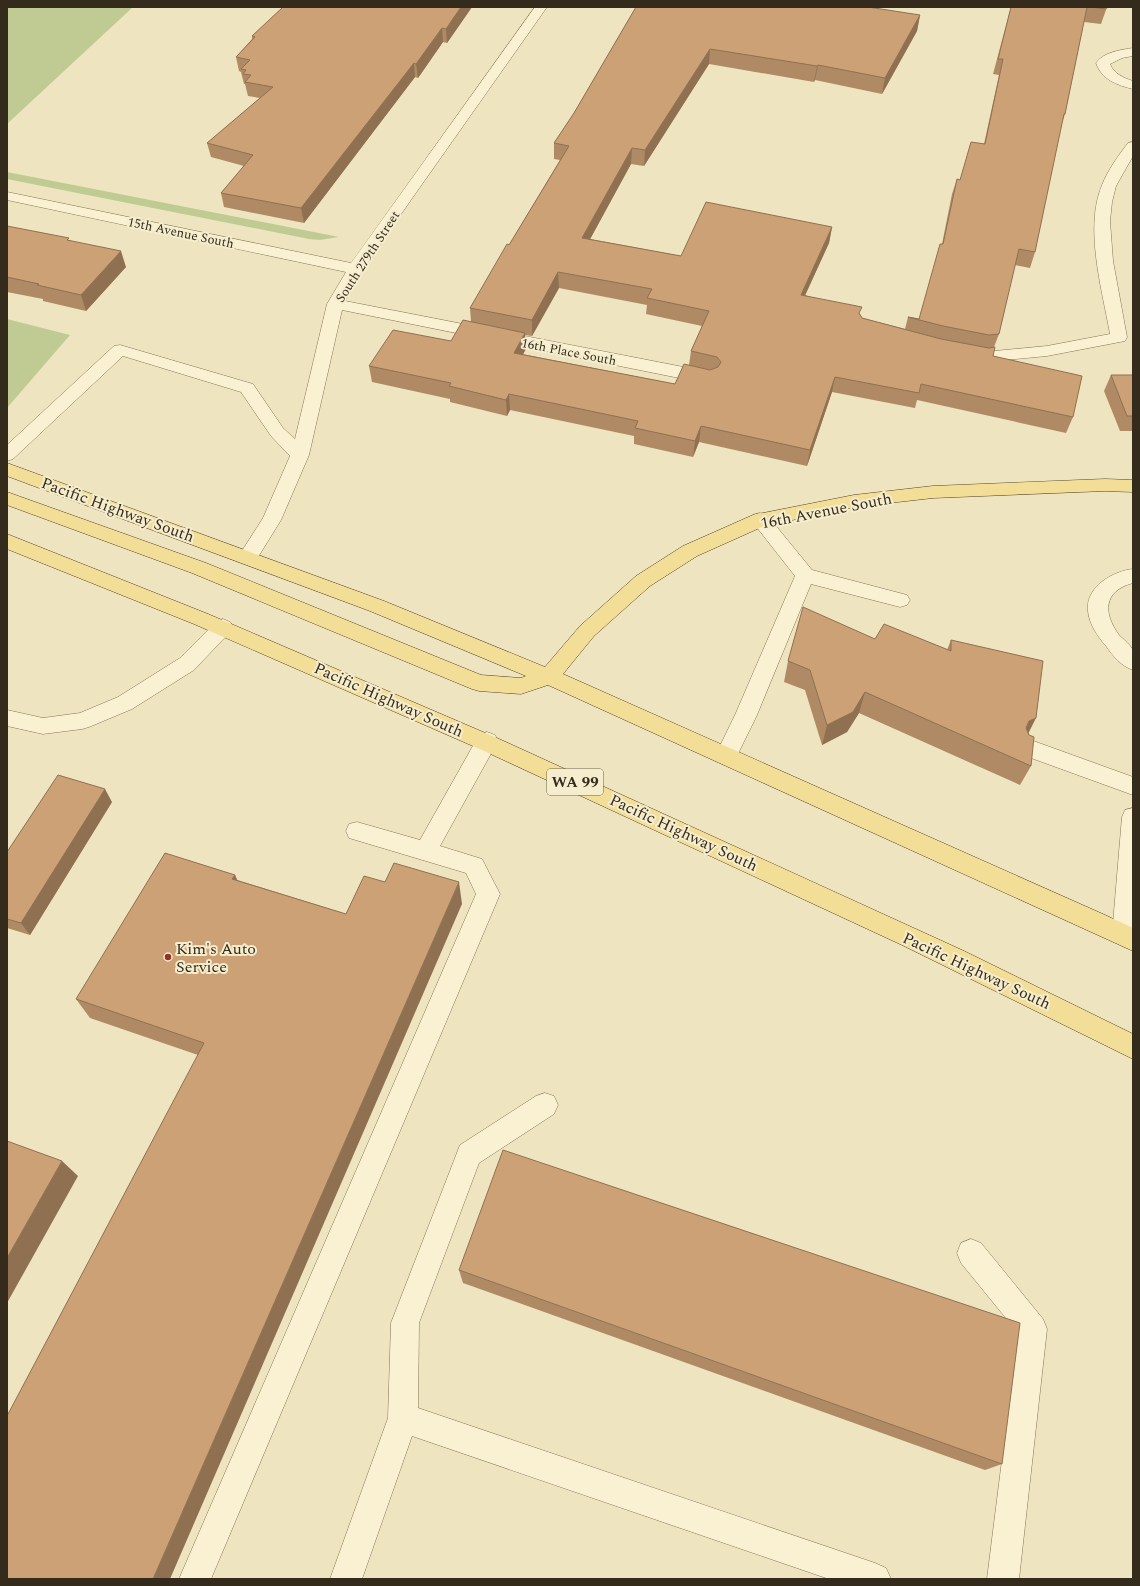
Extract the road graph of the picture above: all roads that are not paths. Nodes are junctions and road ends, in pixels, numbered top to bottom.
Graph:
1 (541, 7) edge
2 (1133, 52) edge
3 (1133, 85) edge
4 (1133, 146) edge
5 (7, 196) edge
6 (355, 269) junction
7 (335, 304) junction
8 (952, 351) edge
9 (709, 378) edge
10 (7, 455) edge
11 (300, 455) junction
12 (7, 469) edge
13 (1133, 486) edge
14 (7, 498) edge
15 (760, 520) junction
16 (7, 541) edge
17 (248, 557) junction
18 (806, 575) junction
19 (1133, 576) edge
20 (900, 600) dead end
21 (223, 628) junction
22 (1133, 662) edge
23 (549, 677) junction
24 (7, 718) edge
25 (487, 741) junction
26 (1028, 748) edge
27 (726, 756) junction
28 (1133, 786) edge
29 (1133, 817) edge
30 (357, 831) dead end
31 (424, 851) junction
32 (1128, 937) edge
33 (1133, 1047) edge
34 (545, 1105) dead end
35 (971, 1254) dead end
36 (403, 1418) junction
37 (195, 1579) edge
38 (346, 1579) edge
39 (875, 1579) edge
40 (1003, 1579) edge

1 - 6 street, South 279th Street
2 - 3 street
4 - 8 street
5 - 6 street, 15th Avenue South
6 - 7 street, South 279th Street
7 - 9 street, 16th Place South
7 - 11 street, South 279th Street
10 - 11 street
11 - 17 street, South 279th Street
12 - 17 main road, Pacific Highway South
13 - 15 main road, 16th Avenue South
14 - 23 main road
15 - 18 street
15 - 23 main road, 16th Avenue South
16 - 21 main road, Pacific Highway South / WA 99
17 - 23 main road, Pacific Highway South
18 - 20 street
18 - 27 street
19 - 22 street
21 - 24 street
21 - 25 main road, Pacific Highway South / WA 99
23 - 27 main road, Pacific Highway South
25 - 31 street
25 - 33 main road, Pacific Highway South / WA 99
26 - 28 street
27 - 32 main road, Pacific Highway South
29 - 32 street
30 - 31 street
31 - 37 street
34 - 36 street
35 - 40 street
36 - 38 street
36 - 39 street

